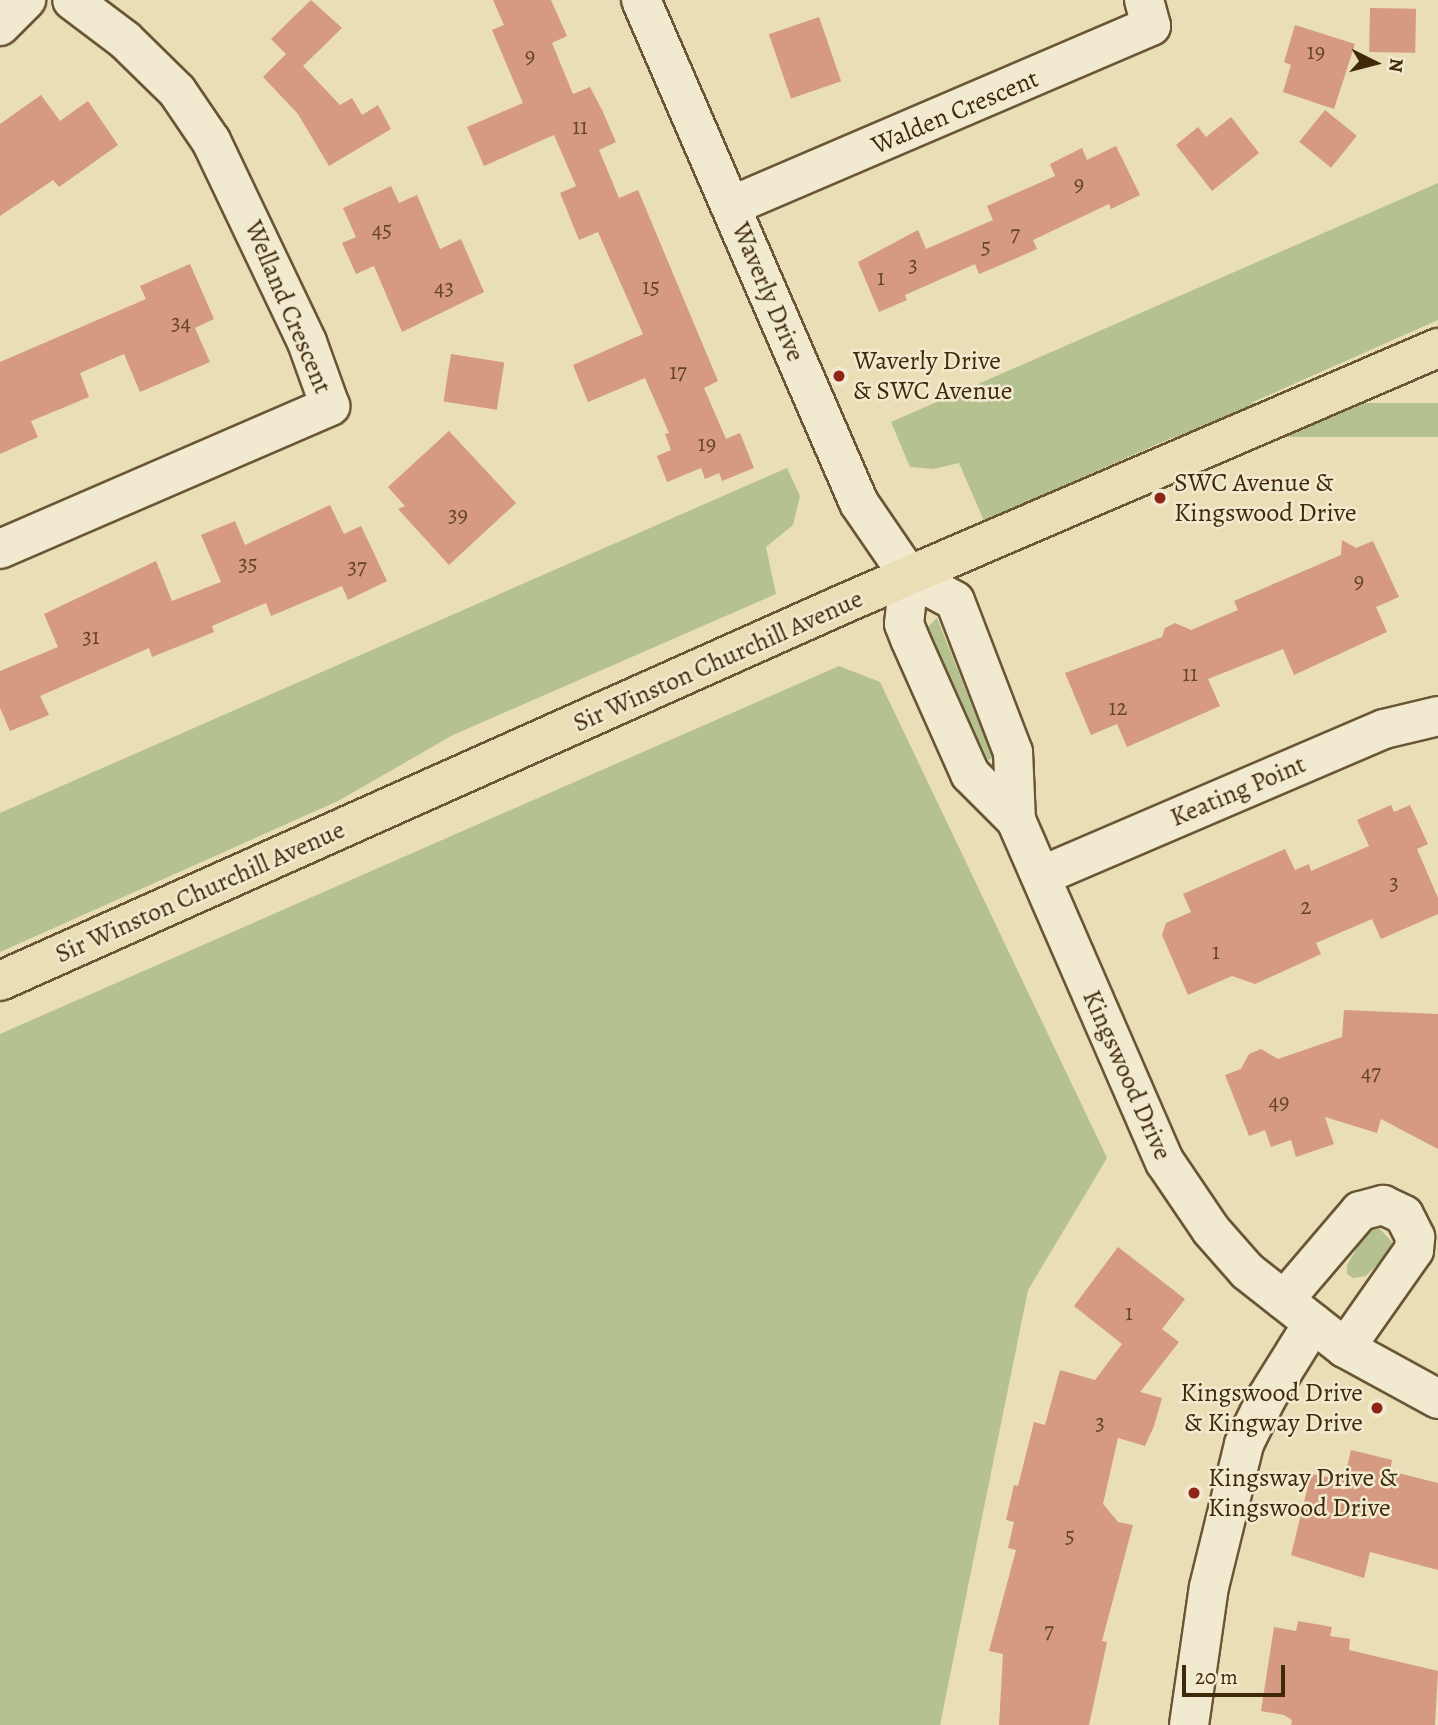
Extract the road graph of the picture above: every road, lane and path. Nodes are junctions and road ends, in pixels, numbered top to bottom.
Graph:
1 (26, 0) edge
2 (72, 0) edge
3 (641, 0) edge
4 (1144, 0) edge
5 (0, 26) edge
6 (731, 206) junction
7 (1438, 348) edge
8 (0, 549) edge
9 (909, 576) junction
10 (1438, 716) edge
11 (1016, 820) junction
12 (1041, 876) junction
13 (0, 981) edge
14 (1298, 1312) junction
15 (1345, 1348) junction
16 (1438, 1399) edge
17 (1189, 1725) edge

1 - 5 street
2 - 8 street, Welland Crescent
3 - 6 street, Waverly Drive
4 - 6 street, Walden Crescent
6 - 9 street, Waverly Drive
7 - 9 main road, Sir Winston Churchill Avenue
9 - 11 street, Kingswood Drive
9 - 11 street, Kingswood Drive
9 - 13 main road, Sir Winston Churchill Avenue
10 - 12 street, Keating Point
11 - 12 street, Kingswood Drive
12 - 14 street, Kingswood Drive
14 - 15 street, Kingswood Drive
14 - 15 street
14 - 17 street
15 - 16 street, Kingswood Drive

